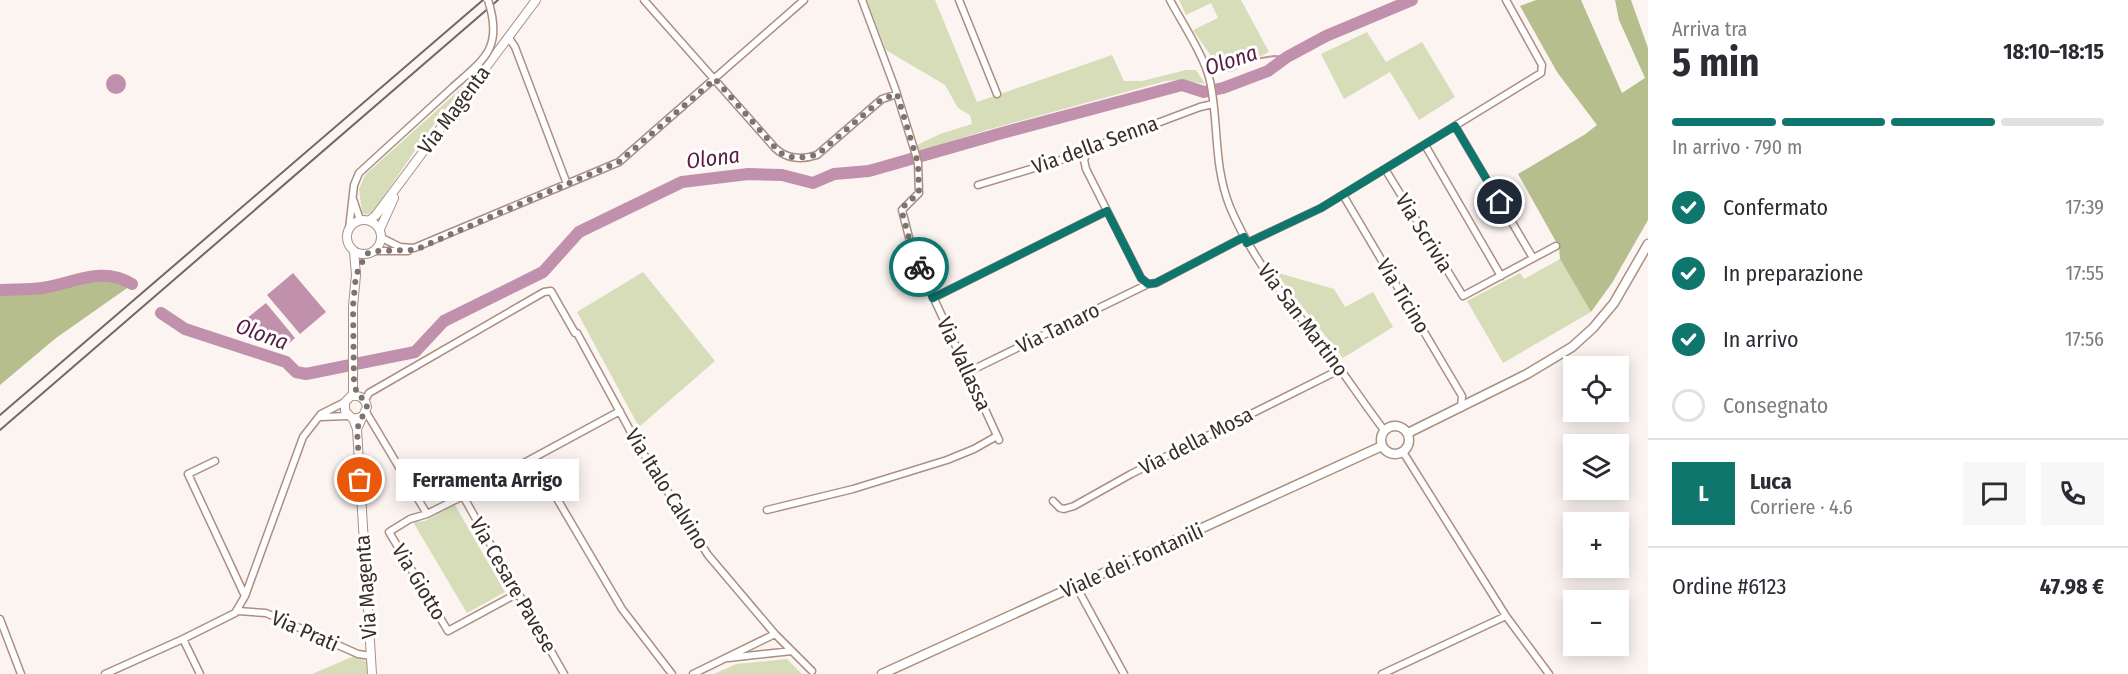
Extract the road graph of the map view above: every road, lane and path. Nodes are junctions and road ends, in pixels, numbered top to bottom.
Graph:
1 (488, 0) edge
2 (536, 0) edge
3 (645, 0) edge
4 (804, 0) edge
5 (862, 0) edge
6 (959, 0) edge
7 (1170, 0) edge
8 (1506, 0) edge
9 (509, 38) junction
10 (715, 79) junction
11 (897, 94) junction
12 (997, 94) dead end
13 (1212, 101) junction
14 (1455, 126) junction
15 (1425, 145) junction
16 (1087, 152) junction
17 (1385, 169) junction
18 (401, 183) junction
19 (567, 184) junction
20 (978, 185) dead end
21 (1343, 195) junction
22 (353, 198) junction
23 (1107, 211) junction
24 (360, 220) junction
25 (370, 220) junction
26 (349, 229) junction
27 (380, 229) junction
28 (382, 238) junction
29 (1245, 240) junction
30 (1648, 244) edge
31 (422, 246) junction
32 (1556, 246) dead end
33 (354, 251) junction
34 (370, 253) junction
35 (1533, 258) junction
36 (356, 275) junction
37 (1501, 276) junction
38 (1148, 284) junction
39 (933, 298) junction
40 (1341, 369) junction
41 (968, 372) junction
42 (1462, 396) junction
43 (359, 397) junction
44 (1474, 401) junction
45 (345, 402) junction
46 (1461, 408) junction
47 (620, 411) junction
48 (357, 416) junction
49 (320, 417) junction
50 (1384, 430) junction
51 (1408, 433) junction
52 (1382, 446) junction
53 (1402, 452) junction
54 (532, 458) junction
55 (214, 461) dead end
56 (463, 496) junction
57 (1053, 501) dead end
58 (767, 510) dead end
59 (427, 514) junction
60 (1076, 586) junction
61 (518, 593) junction
62 (245, 597) junction
63 (238, 610) junction
64 (1506, 616) junction
65 (0, 619) edge
66 (775, 634) junction
67 (183, 639) junction
68 (792, 651) junction
69 (371, 656) junction
70 (728, 658) junction
71 (815, 673) edge
72 (21, 674) edge
73 (105, 674) edge
74 (200, 674) edge
75 (372, 674) edge
76 (564, 674) edge
77 (672, 674) edge
78 (693, 674) edge
79 (882, 674) edge
80 (1124, 674) edge
81 (1382, 674) edge
82 (1550, 674) edge

1 - 22 street, bridge
2 - 9 street, Via Magenta
3 - 10 street
4 - 10 street
5 - 11 street
6 - 12 street
7 - 13 street, Via San Martino
8 - 14 street, Via Tanaro
9 - 18 street, Via Magenta
9 - 19 street, Via Magenta
10 - 11 street
10 - 19 street
11 - 39 street, Via Vallassa
13 - 16 street, Via della Senna
13 - 29 street, Via San Martino
14 - 15 street, Via Tanaro
14 - 35 street
15 - 17 street, Via Tanaro
15 - 37 street
16 - 20 street, Via della Senna
16 - 23 street
17 - 21 street, Via Tanaro
17 - 37 street, Via Scrivia
18 - 25 street, Via Magenta
18 - 27 street, Via Magenta
19 - 31 street
21 - 29 street, Via Tanaro
21 - 42 street, Via Ticino
22 - 24 street
22 - 26 street
23 - 38 street
23 - 39 street
24 - 25 street
24 - 26 street
25 - 27 street
26 - 33 street
27 - 28 street
28 - 31 street
28 - 34 street
29 - 38 street, Via Tanaro
29 - 40 street, Via San Martino
30 - 44 main road
31 - 34 street
32 - 35 street
33 - 34 street
33 - 36 street
34 - 36 street
35 - 37 street
36 - 43 street
38 - 41 street, Via Tanaro
39 - 41 street, Via Vallassa
40 - 50 street, Via San Martino
40 - 57 street, Via della Mosa
41 - 58 street, Via Vallassa
42 - 44 street
42 - 46 street
43 - 45 street
43 - 47 street, Via Italo Calvino
43 - 48 street
44 - 46 main road
45 - 48 street
45 - 49 street
46 - 51 main road
47 - 54 street
47 - 66 street, Via Italo Calvino
48 - 49 street
48 - 59 street
48 - 69 street, Via Magenta
49 - 62 street
50 - 51 main road
50 - 52 main road
51 - 53 main road
52 - 53 main road
52 - 60 main road, Viale dei Fontanili
53 - 64 street
54 - 56 street
54 - 77 street
55 - 62 street
56 - 59 street
56 - 61 street, Via Cesare Pavese
59 - 61 street, Via Giotto
60 - 79 main road, Viale dei Fontanili
60 - 80 street
61 - 76 street, Via Cesare Pavese
62 - 63 street
63 - 67 street
63 - 69 street, Via Prati
64 - 81 street
64 - 82 street
65 - 72 street
66 - 68 street, Via Italo Calvino
66 - 70 street
67 - 73 street
67 - 74 street
68 - 70 street
68 - 71 street, Via Italo Calvino
69 - 75 street, Via Magenta
70 - 78 street

